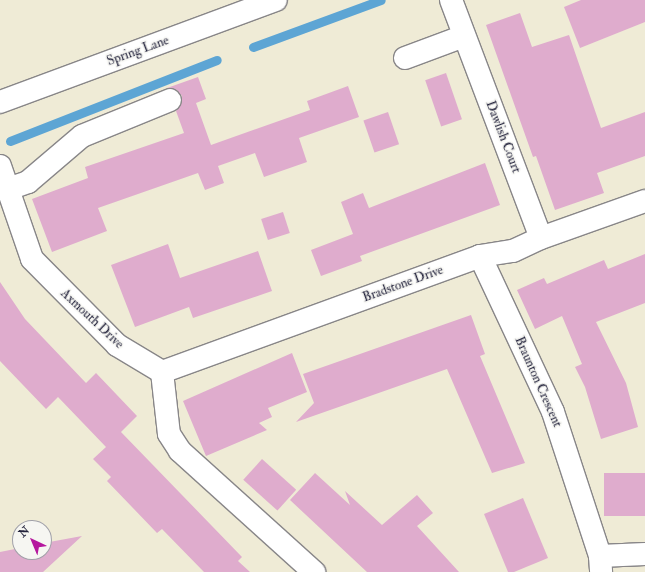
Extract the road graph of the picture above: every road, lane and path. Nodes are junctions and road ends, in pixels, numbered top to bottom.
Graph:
1 (276, 0) edge
2 (457, 2) edge
3 (464, 36) junction
4 (405, 58) dead end
5 (170, 100) dead end
6 (0, 102) edge
7 (3, 176) edge
8 (645, 201) edge
9 (541, 238) junction
10 (480, 256) junction
11 (162, 372) junction
12 (645, 554) edge
13 (601, 564) edge
14 (314, 572) edge

1 - 6 street, Spring Lane
2 - 3 street, Dawlish Court
3 - 4 street
3 - 9 street, Dawlish Court
5 - 7 street, Axmouth Drive
7 - 11 street, Axmouth Drive
8 - 9 street, Bradstone Drive
9 - 10 street, Bradstone Drive
10 - 11 street, Bradstone Drive
10 - 13 street, Braunton Crescent
11 - 14 street
12 - 13 street, Braunton Crescent

